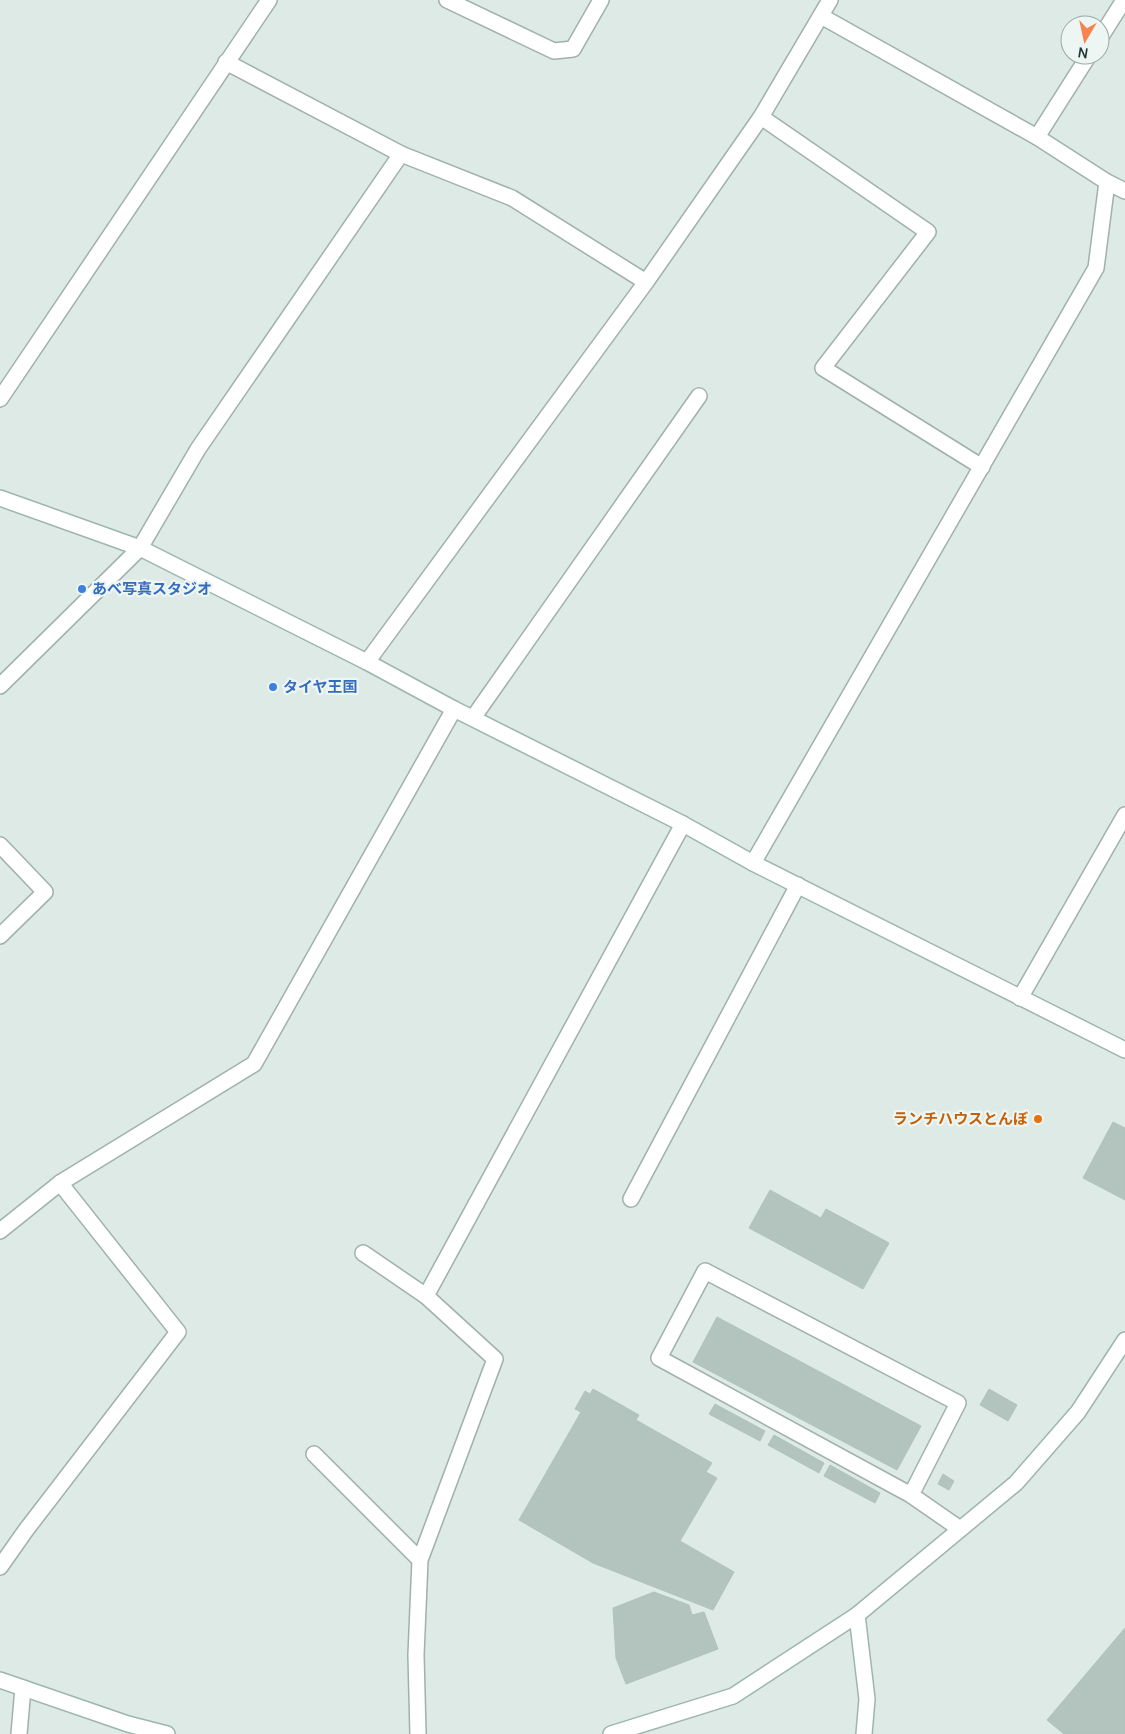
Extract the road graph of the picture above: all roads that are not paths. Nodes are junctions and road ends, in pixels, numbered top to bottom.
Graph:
1 (269, 0) edge
2 (446, 0) edge
3 (601, 0) edge
4 (830, 0) edge
5 (1124, 0) edge
6 (820, 16) junction
7 (1110, 22) edge
8 (226, 62) junction
9 (1083, 65) edge
10 (762, 117) junction
11 (1037, 137) junction
12 (401, 154) junction
13 (1107, 182) junction
14 (1125, 191) edge
15 (646, 282) junction
16 (699, 396) dead end
17 (0, 399) edge
18 (982, 467) junction
19 (0, 498) edge
20 (140, 548) junction
21 (367, 662) junction
22 (0, 686) edge
23 (454, 709) junction
24 (473, 718) junction
25 (1125, 815) edge
26 (683, 824) junction
27 (0, 846) edge
28 (753, 863) junction
29 (798, 885) junction
30 (0, 936) edge
31 (1020, 998) junction
32 (1125, 1050) edge
33 (60, 1183) junction
34 (631, 1199) dead end
35 (0, 1231) edge
36 (363, 1253) dead end
37 (426, 1296) junction
38 (1125, 1340) edge
39 (314, 1454) dead end
40 (911, 1495) junction
41 (960, 1529) junction
42 (420, 1560) junction
43 (0, 1567) edge
44 (857, 1615) junction
45 (0, 1680) edge
46 (23, 1688) junction
47 (19, 1734) edge
48 (167, 1734) edge
49 (418, 1734) edge
50 (611, 1734) edge
51 (864, 1734) edge

1 - 8 street
2 - 3 street
4 - 6 street
5 - 7 street
6 - 10 street
6 - 11 street
8 - 12 street
8 - 17 street
9 - 11 street
10 - 15 street
10 - 18 street
11 - 13 street
12 - 15 street
12 - 20 street
13 - 14 street
13 - 18 street
15 - 21 street
16 - 24 street
18 - 28 street
19 - 20 street
20 - 21 street
20 - 22 street
21 - 23 street
23 - 24 street
23 - 33 street
24 - 26 street
25 - 31 street
26 - 28 street
26 - 37 street
27 - 30 street
28 - 29 street
29 - 31 street
29 - 34 street
31 - 32 street
33 - 35 street
33 - 43 street
36 - 37 street
37 - 42 street
38 - 41 street
39 - 42 street
40 - 40 street
40 - 41 street
41 - 44 street
42 - 49 street
44 - 50 street
44 - 51 street
45 - 46 street
46 - 47 street
46 - 48 street

